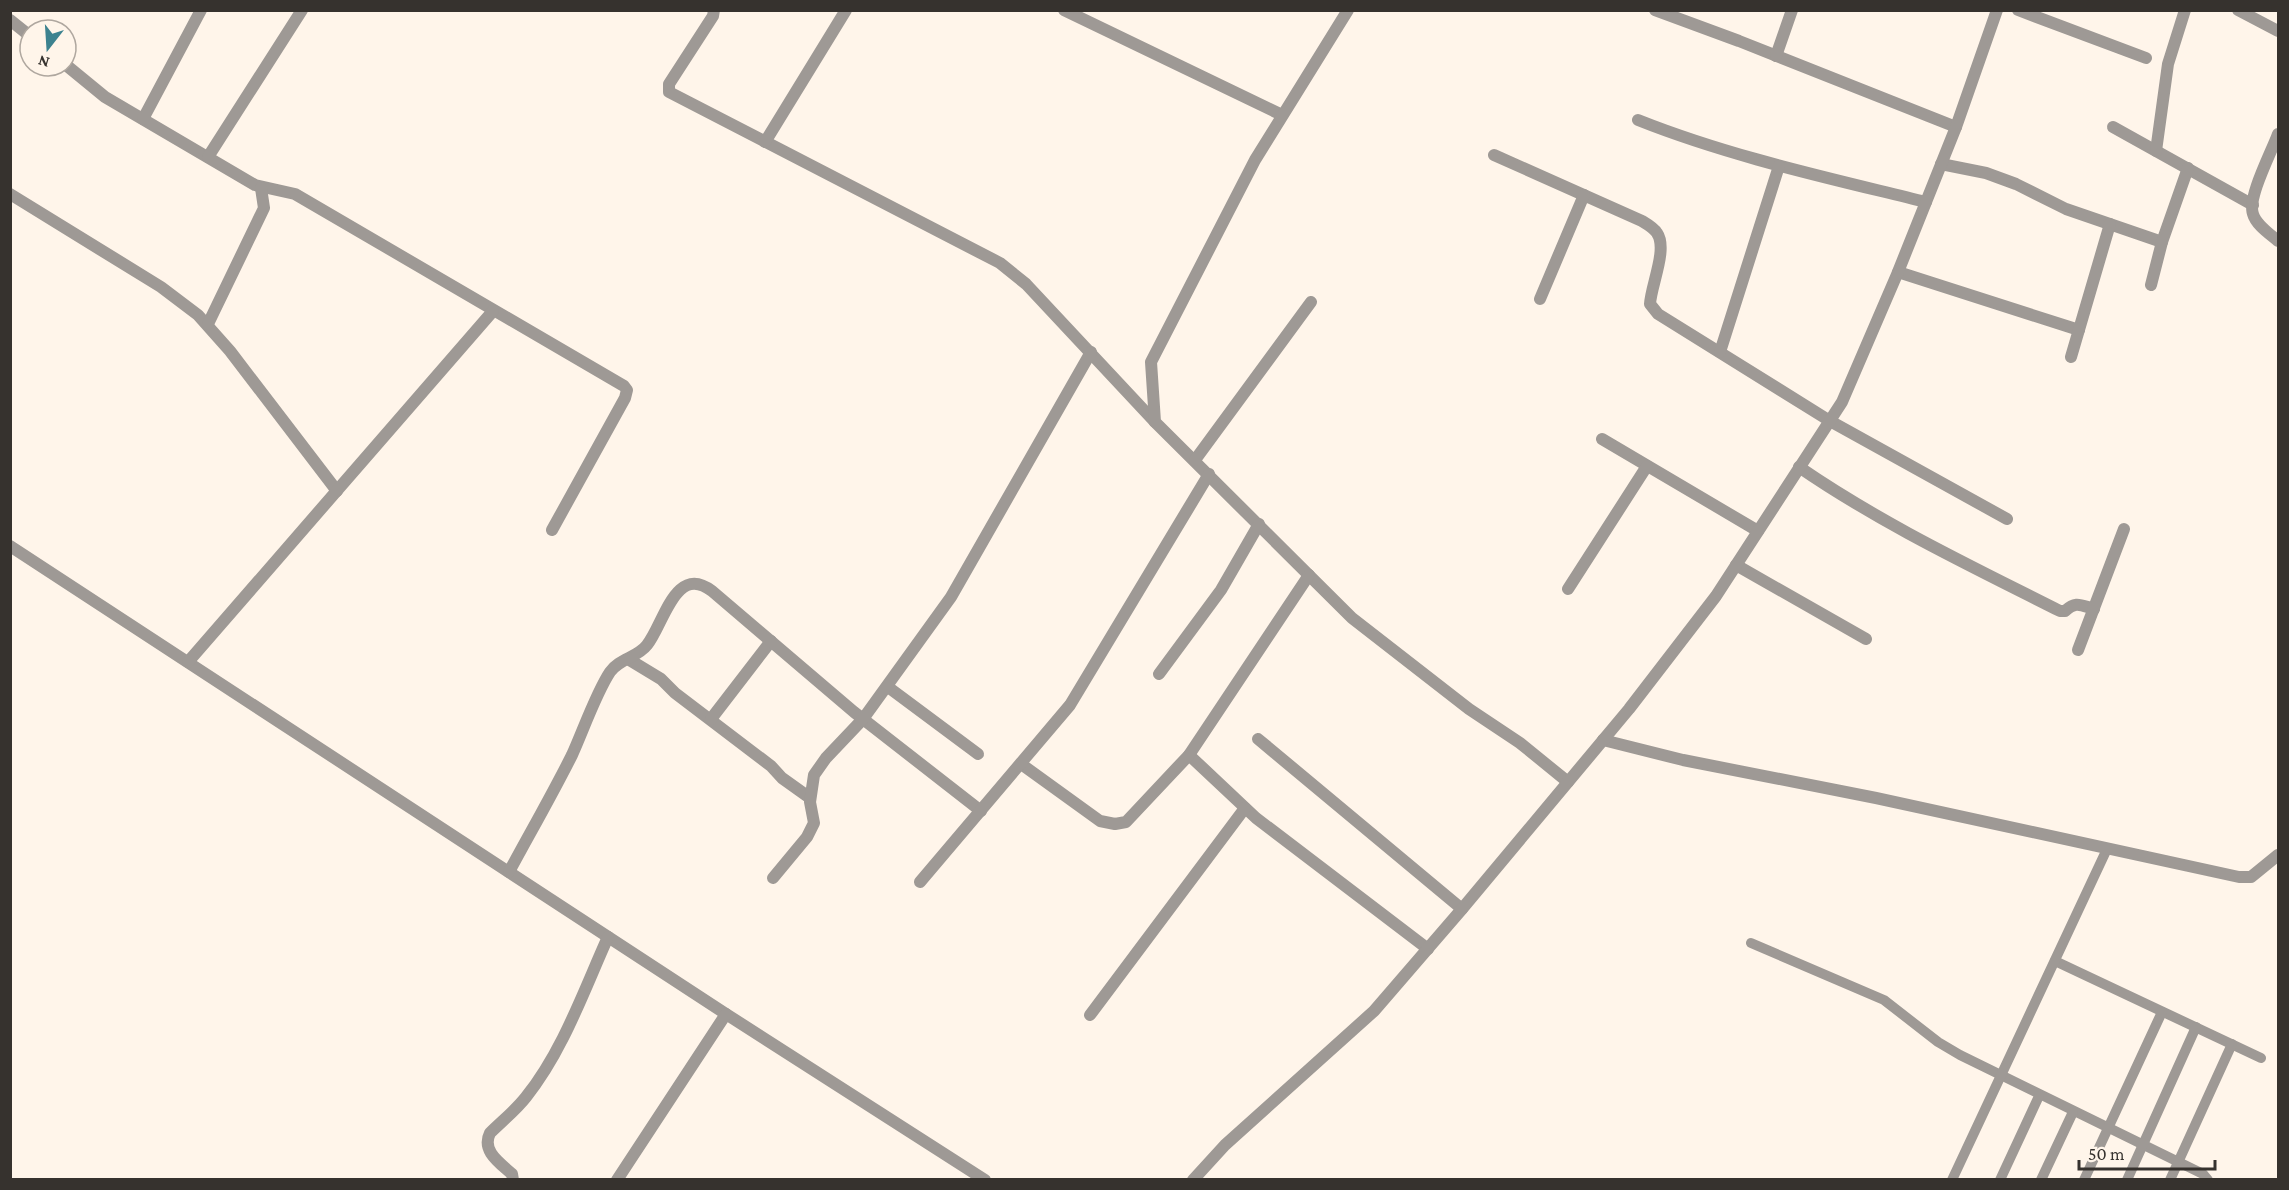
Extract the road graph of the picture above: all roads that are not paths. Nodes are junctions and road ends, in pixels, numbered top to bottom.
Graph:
1 (201, 10) edge
2 (302, 10) edge
3 (714, 10) edge
4 (846, 10) edge
5 (1064, 10) edge
6 (1348, 10) edge
7 (1655, 10) edge
8 (1792, 10) edge
9 (1997, 10) edge
10 (2018, 10) edge
11 (2185, 10) edge
12 (2238, 10) edge
13 (2278, 31) edge
14 (1776, 56) junction
15 (2146, 58) dead end
16 (78, 75) edge
17 (1282, 115) junction
18 (143, 119) junction
19 (1638, 120) dead end
20 (1956, 127) junction
21 (2113, 127) dead end
22 (2278, 134) edge
23 (765, 142) junction
24 (2156, 151) junction
25 (1494, 155) dead end
26 (208, 157) junction
27 (1941, 164) junction
28 (1779, 166) junction
29 (2188, 168) junction
30 (261, 188) junction
31 (10, 194) edge
32 (1584, 195) junction
33 (1926, 202) junction
34 (2253, 205) junction
35 (2110, 224) junction
36 (2278, 241) edge
37 (2162, 242) junction
38 (1898, 272) junction
39 (2151, 285) dead end
40 (1540, 299) dead end
41 (1311, 302) dead end
42 (493, 311) junction
43 (208, 324) junction
44 (2079, 330) junction
45 (1091, 352) junction
46 (1720, 352) junction
47 (2071, 357) dead end
48 (1830, 421) junction
49 (1155, 422) junction
50 (1602, 439) dead end
51 (1194, 460) junction
52 (1647, 466) junction
53 (1799, 467) junction
54 (1209, 474) junction
55 (337, 491) junction
56 (2007, 519) dead end
57 (1259, 524) junction
58 (2124, 529) dead end
59 (552, 530) dead end
60 (1758, 531) junction
61 (12, 551) edge
62 (1736, 565) junction
63 (1309, 575) junction
64 (1568, 589) dead end
65 (2094, 609) junction
66 (1866, 639) dead end
67 (771, 641) junction
68 (2078, 650) dead end
69 (628, 659) junction
70 (188, 662) junction
71 (1159, 674) dead end
72 (888, 687) junction
73 (711, 719) junction
74 (863, 719) junction
75 (1258, 739) dead end
76 (1603, 740) junction
77 (978, 754) dead end
78 (1189, 755) junction
79 (1021, 764) junction
80 (1568, 782) junction
81 (810, 798) junction
82 (1245, 808) junction
83 (981, 811) junction
84 (2107, 849) junction
85 (2278, 855) edge
86 (509, 872) junction
87 (773, 878) dead end
88 (920, 882) dead end
89 (1462, 909) junction
90 (608, 937) junction
91 (1751, 943) dead end
92 (1428, 949) junction
93 (2055, 961) junction
94 (2162, 1012) junction
95 (726, 1014) junction
96 (1090, 1015) dead end
97 (2196, 1027) junction
98 (2232, 1044) junction
99 (2261, 1058) dead end
100 (2001, 1077) junction
101 (2039, 1096) junction
102 (2073, 1112) junction
103 (2108, 1129) junction
104 (2143, 1145) junction
105 (2178, 1162) junction
106 (513, 1179) edge
107 (617, 1179) edge
108 (984, 1179) edge
109 (1193, 1179) edge
110 (1952, 1179) edge
111 (2000, 1179) edge
112 (2041, 1179) edge
113 (2084, 1179) edge
114 (2127, 1179) edge
115 (2170, 1179) edge
116 (2208, 1179) edge

1 - 18 street
2 - 26 street
3 - 23 street
4 - 23 street
5 - 17 street
6 - 17 street
7 - 14 street
8 - 14 street
9 - 20 street
10 - 15 street
11 - 24 street
12 - 13 street
14 - 20 street
16 - 18 street
17 - 49 street
18 - 26 street
19 - 28 street
20 - 27 street
21 - 24 street
22 - 34 street
23 - 45 street
24 - 29 street
25 - 32 street
26 - 30 street
27 - 33 street
27 - 35 street
28 - 33 street
28 - 46 street
29 - 34 street
29 - 37 street
30 - 42 street
30 - 43 street
31 - 43 street
32 - 40 street
32 - 46 street
33 - 38 street
34 - 36 street
35 - 37 street
35 - 44 street
37 - 39 street
38 - 44 street
38 - 48 street
41 - 51 street
42 - 55 street
42 - 59 street
43 - 55 street
44 - 47 street
45 - 49 street
45 - 72 street
46 - 48 street
48 - 53 street
48 - 56 street
49 - 51 street
50 - 52 street
51 - 54 street
52 - 60 street
52 - 64 street
53 - 60 street
53 - 65 street
54 - 57 street
54 - 79 street
55 - 70 street
57 - 63 street
57 - 71 street
58 - 65 street
60 - 62 street
61 - 70 street
62 - 66 street
62 - 76 street
63 - 78 street
63 - 80 street
65 - 68 street
67 - 69 street
67 - 73 street
67 - 74 street
69 - 73 street
69 - 86 street
70 - 86 street
72 - 74 street
72 - 77 street
73 - 81 street
74 - 81 street
74 - 83 street
75 - 89 street
76 - 80 street
76 - 84 street
78 - 79 street
78 - 82 street
79 - 83 street
80 - 89 street
81 - 87 street
82 - 92 street
82 - 96 street
83 - 88 street
84 - 85 street
84 - 93 lane
86 - 90 street
89 - 92 street
90 - 95 street
90 - 106 street
91 - 100 lane
92 - 109 street
93 - 94 lane
93 - 100 lane
94 - 97 lane
94 - 103 lane
95 - 107 street
95 - 108 street
97 - 98 lane
97 - 104 lane
98 - 99 lane
98 - 105 lane
100 - 101 lane
100 - 110 lane
101 - 102 lane
101 - 111 lane
102 - 103 lane
102 - 112 lane
103 - 104 lane
103 - 113 lane
104 - 105 lane
104 - 114 lane
105 - 115 lane
105 - 116 lane

